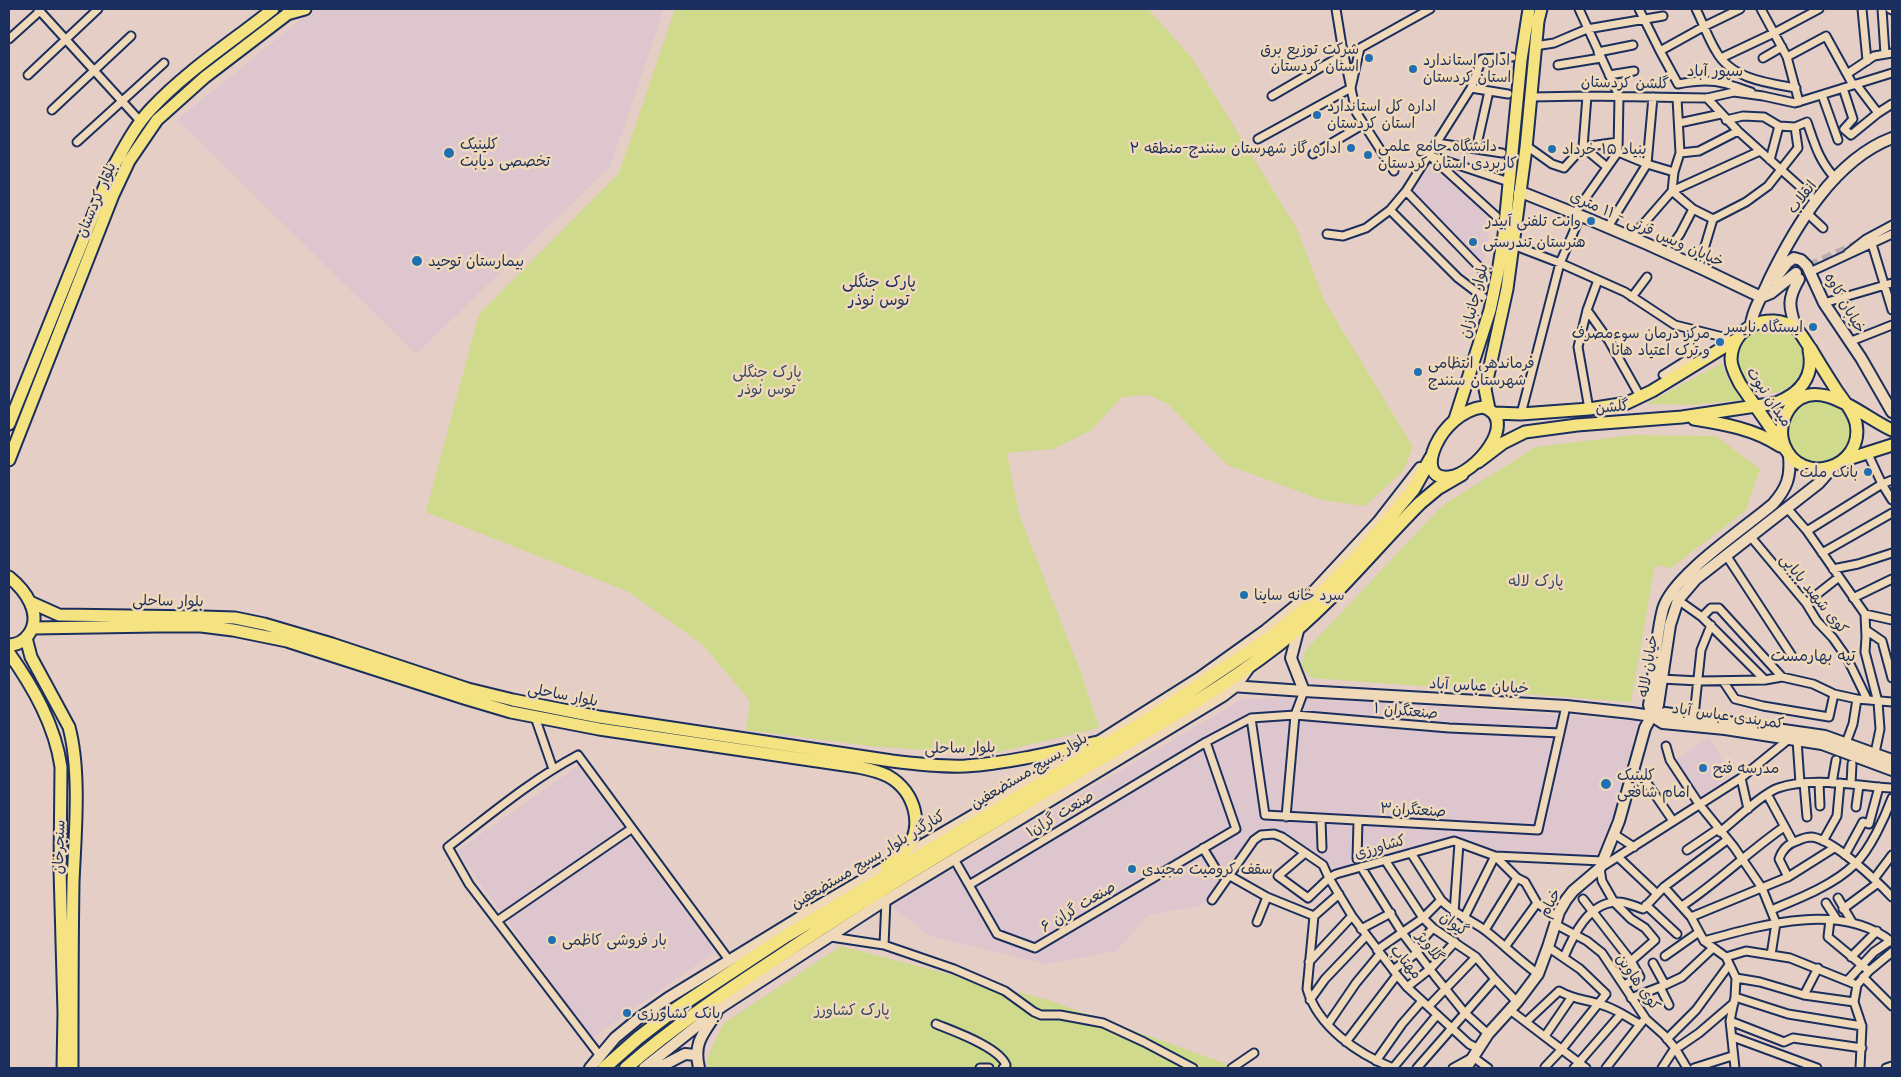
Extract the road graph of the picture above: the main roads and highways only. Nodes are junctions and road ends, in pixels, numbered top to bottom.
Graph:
1 (273, 9) edge
2 (305, 9) edge
3 (1529, 9) edge
4 (1541, 9) edge
5 (289, 12) edge
6 (71, 268) junction
7 (82, 272) junction
8 (1735, 340) junction
9 (1808, 345) junction
10 (1466, 388) junction
11 (1485, 388) junction
12 (1846, 404) junction
13 (1757, 407) junction
14 (1491, 411) junction
15 (1521, 414) junction
16 (1682, 417) junction
17 (1455, 419) junction
18 (9, 424) edge
19 (1892, 430) edge
20 (1525, 432) junction
21 (1892, 445) edge
22 (1788, 453) junction
23 (1432, 454) junction
24 (9, 460) edge
25 (1844, 461) junction
26 (1478, 462) junction
27 (1462, 474) junction
28 (1413, 490) junction
29 (1427, 498) junction
30 (9, 577) edge
31 (30, 602) junction
32 (33, 628) junction
33 (26, 638) junction
34 (9, 646) edge
35 (9, 652) edge
36 (1098, 742) road end
37 (892, 761) junction
38 (889, 776) junction
39 (886, 867) road end
40 (602, 1062) edge
41 (63, 1068) edge
42 (72, 1068) edge
43 (626, 1068) edge

1 - 6 main road, بلوار کردستان
2 - 5 main road
3 - 10 main road, بلوار جانبازان
4 - 11 main road, بلوار جانبازان
5 - 7 main road, بلوار کردستان
6 - 7 main road
6 - 18 main road, بلوار کردستان
7 - 24 main road, بلوار کردستان
8 - 9 main road
8 - 13 main road, میدان نبوت
8 - 15 main road, گلشن
9 - 12 main road
9 - 13 main road
10 - 11 main road
10 - 17 main road, بلوار جانبازان
11 - 14 main road, بلوار جانبازان
12 - 19 main road
12 - 22 main road, میدان نبوت
12 - 25 main road
13 - 16 main road, گلشن
13 - 22 main road, میدان نبوت
14 - 15 main road, گلشن
14 - 17 main road
14 - 26 main road
15 - 20 main road
16 - 20 main road, گلشن
16 - 22 main road
17 - 23 main road
20 - 26 main road, گلشن
21 - 25 main road
22 - 25 main road, میدان نبوت
23 - 27 main road
23 - 28 highway, بلوار بسیج مستضعفین
26 - 27 main road
27 - 29 highway, بلوار بسیج مستضعفین
28 - 29 highway
28 - 40 highway, بلوار بسیج مستضعفین
29 - 43 highway, بلوار بسیج مستضعفین
30 - 31 main road
31 - 32 main road
31 - 37 main road, بلوار ساحلی
32 - 33 main road
32 - 38 main road, بلوار ساحلی
33 - 34 main road
33 - 42 main road, سنجرخان
35 - 41 main road, سنجرخان
36 - 37 main road, بلوار ساحلی
37 - 38 main road
38 - 39 main road, بلوار ساحلی

